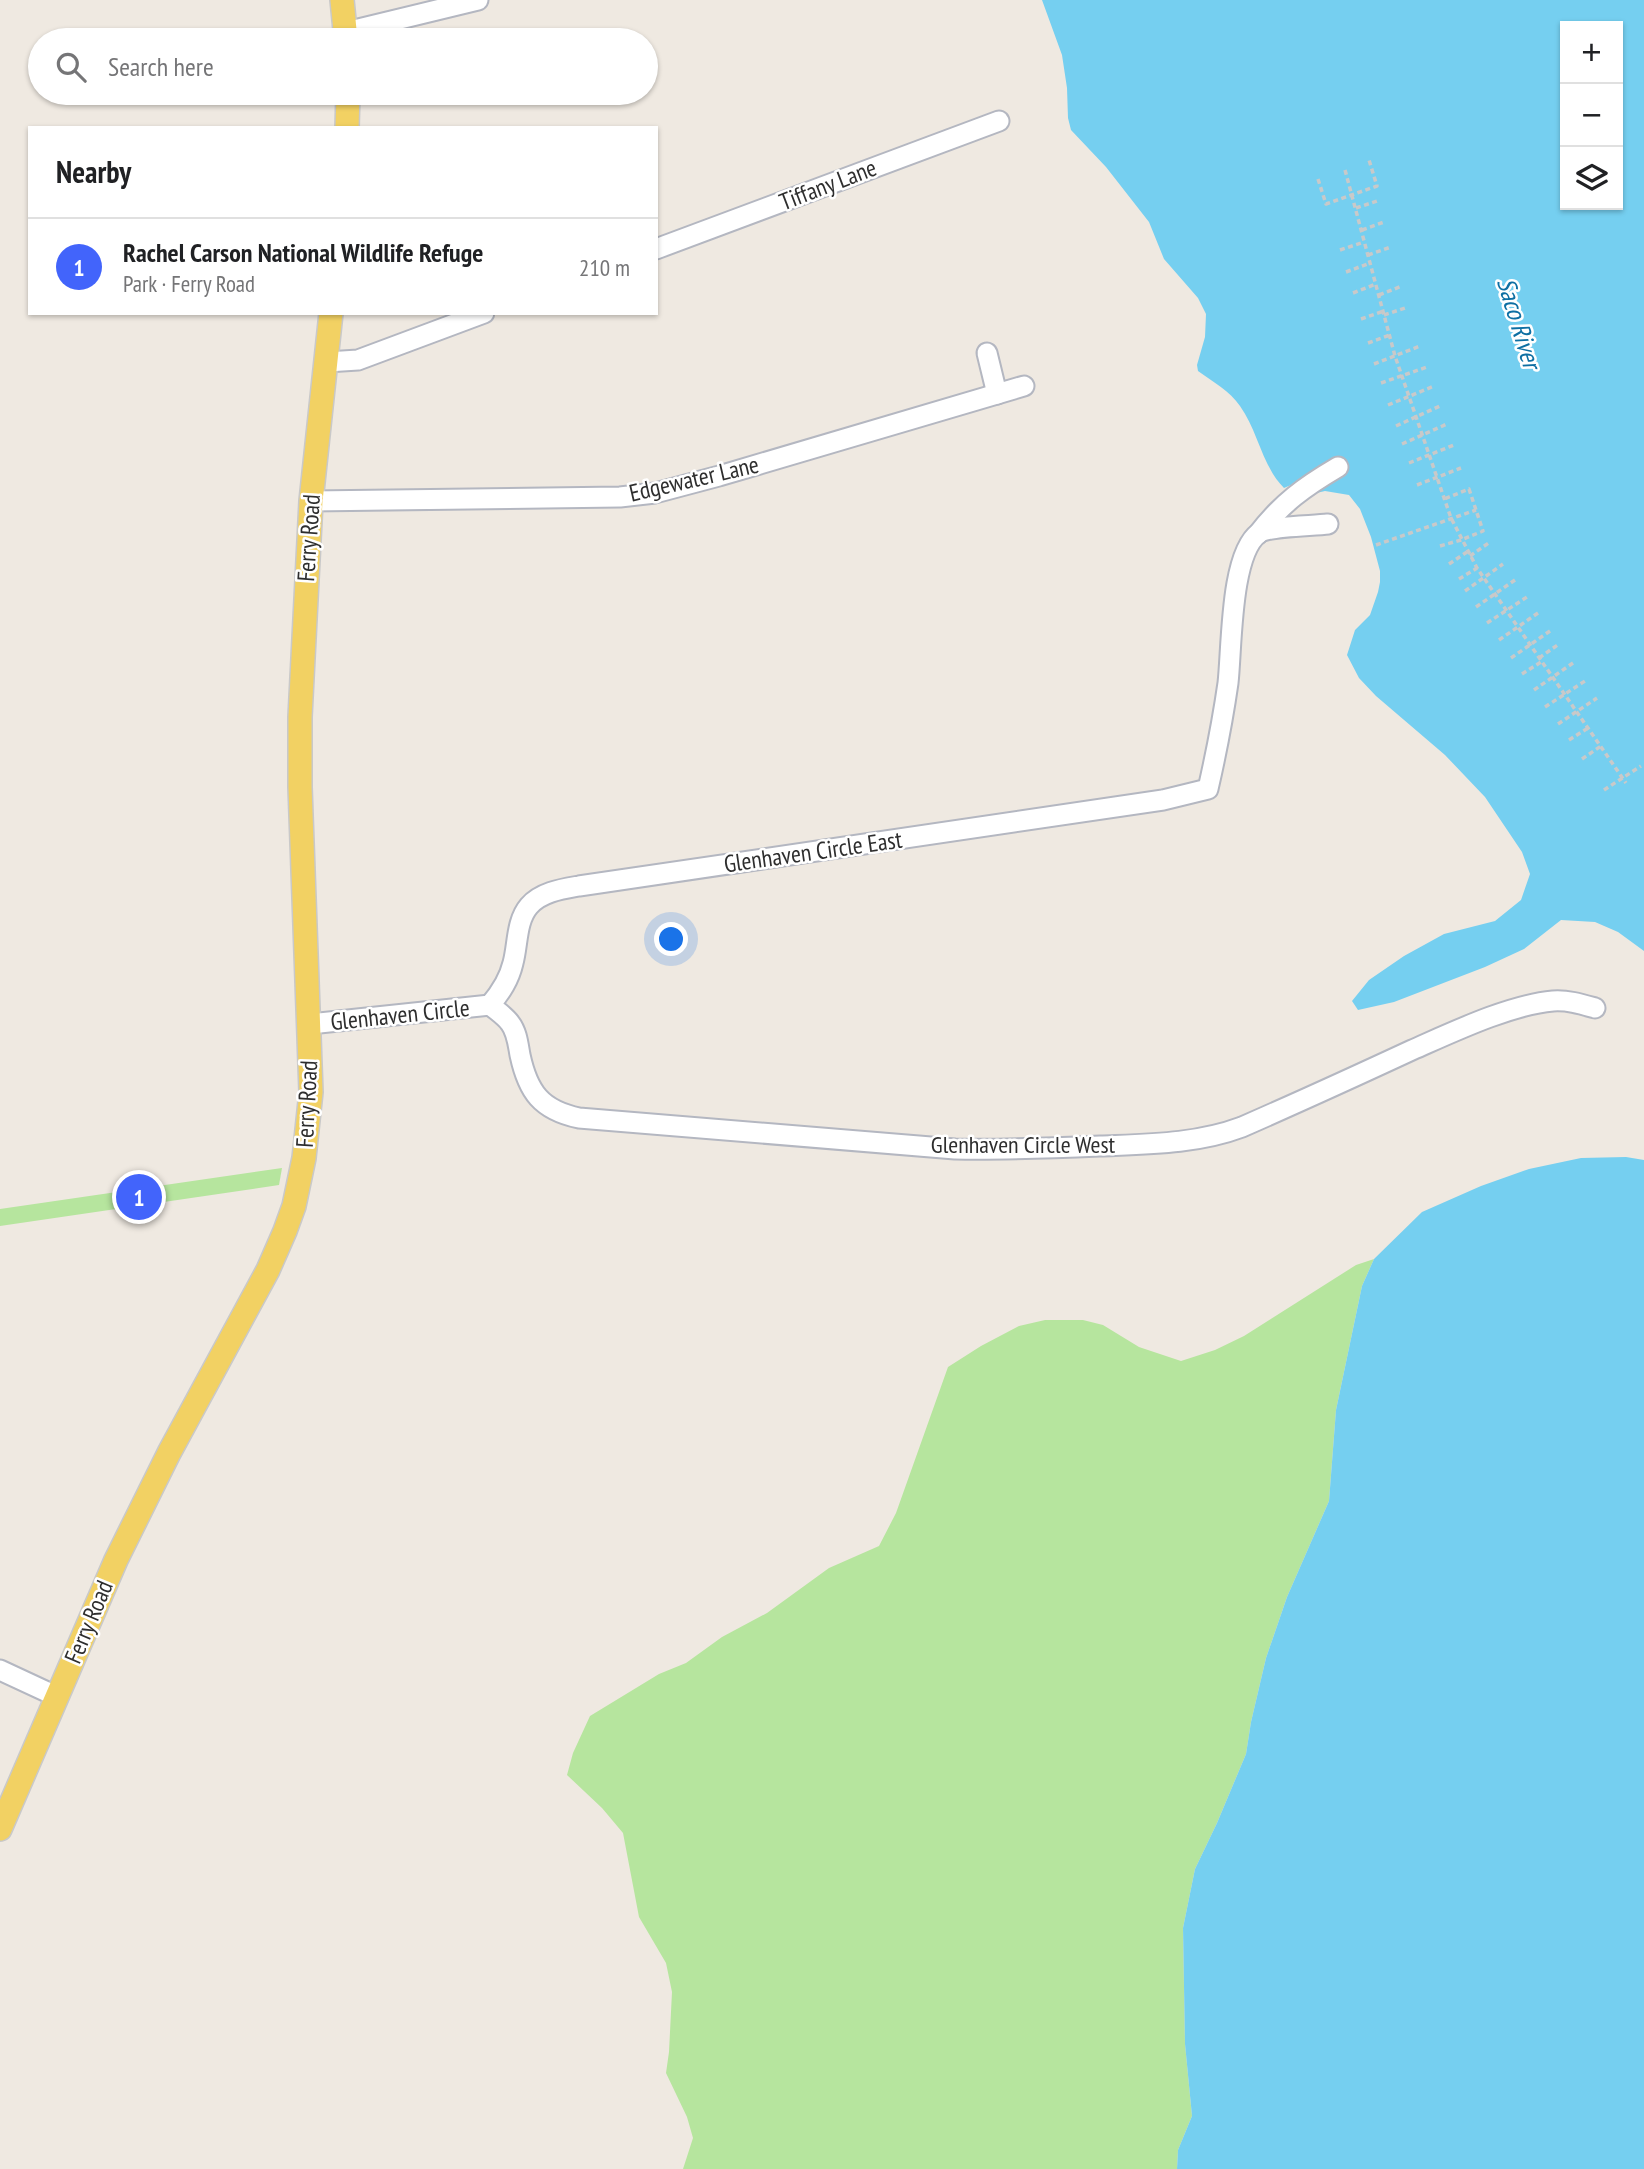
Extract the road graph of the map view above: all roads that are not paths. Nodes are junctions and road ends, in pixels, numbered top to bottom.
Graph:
1 (342, 0) edge
2 (478, 0) edge
3 (345, 28) edge
4 (375, 28) edge
5 (348, 105) edge
6 (999, 121) dead end
7 (347, 126) edge
8 (658, 248) edge
9 (331, 315) edge
10 (479, 315) edge
11 (987, 353) dead end
12 (327, 362) junction
13 (1024, 386) dead end
14 (997, 394) junction
15 (1338, 467) dead end
16 (311, 501) junction
17 (1328, 524) dead end
18 (1257, 535) junction
19 (489, 1005) junction
20 (1595, 1008) dead end
21 (310, 1024) junction
22 (0, 1670) edge
23 (58, 1697) junction
24 (0, 1829) edge

1 - 3 main road
2 - 4 street
5 - 7 main road
6 - 8 street, Tiffany Lane
9 - 12 main road, Ferry Road
10 - 12 street
11 - 14 street
12 - 16 main road, Ferry Road
13 - 14 street, Edgewater Lane
14 - 16 street, Edgewater Lane
15 - 18 street
16 - 21 main road, Ferry Road
17 - 18 street
18 - 19 street, Glenhaven Circle East
19 - 20 street, Glenhaven Circle West
19 - 21 street, Glenhaven Circle
21 - 23 main road, Ferry Road
22 - 23 street
23 - 24 main road, Ferry Road

